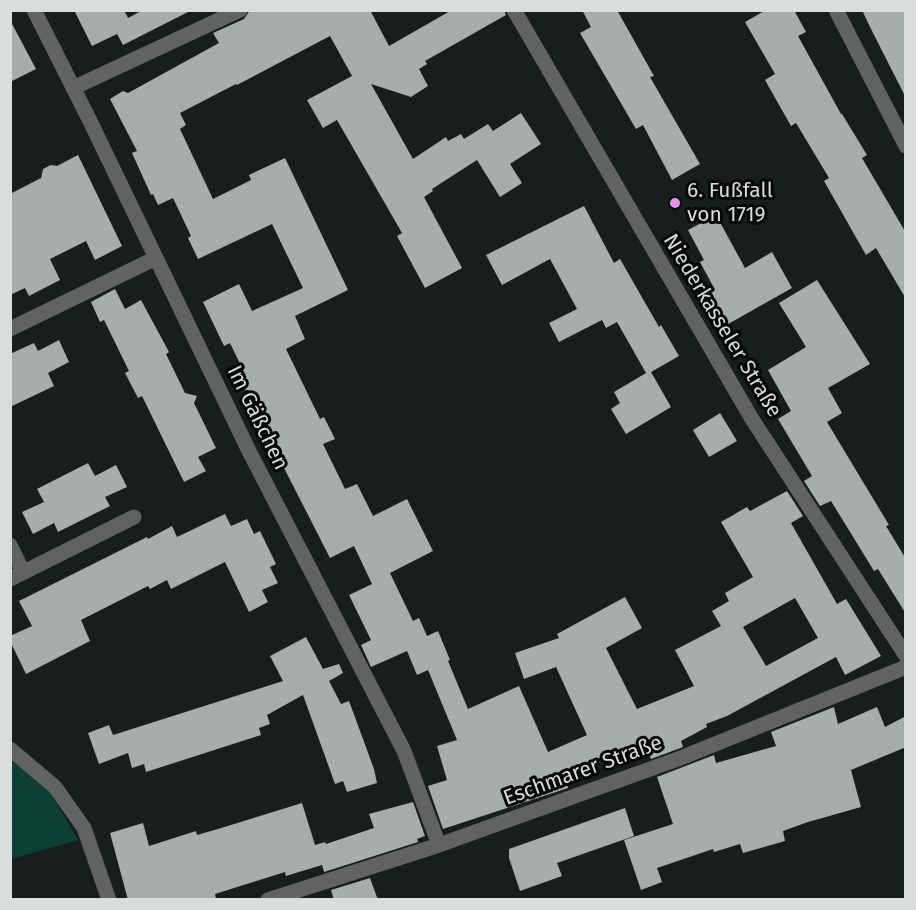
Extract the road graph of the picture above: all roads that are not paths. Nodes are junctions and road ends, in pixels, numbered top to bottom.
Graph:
1 (34, 10) edge
2 (240, 10) edge
3 (514, 10) edge
4 (836, 10) edge
5 (73, 88) junction
6 (906, 146) edge
7 (156, 258) junction
8 (10, 329) edge
9 (134, 517) dead end
10 (10, 545) edge
11 (17, 575) edge
12 (906, 656) edge
13 (906, 667) edge
14 (10, 749) edge
15 (439, 845) junction
16 (109, 900) edge
17 (268, 900) edge

1 - 5 street, Im Gäßchen
2 - 5 street
3 - 12 street, Niederkasseler Straße
4 - 6 street
5 - 7 street, Im Gäßchen
7 - 8 street
7 - 15 street, Im Gäßchen
9 - 11 street
10 - 11 street
13 - 15 street, Eschmarer Straße
14 - 16 street
15 - 17 street, Eschmarer Straße

